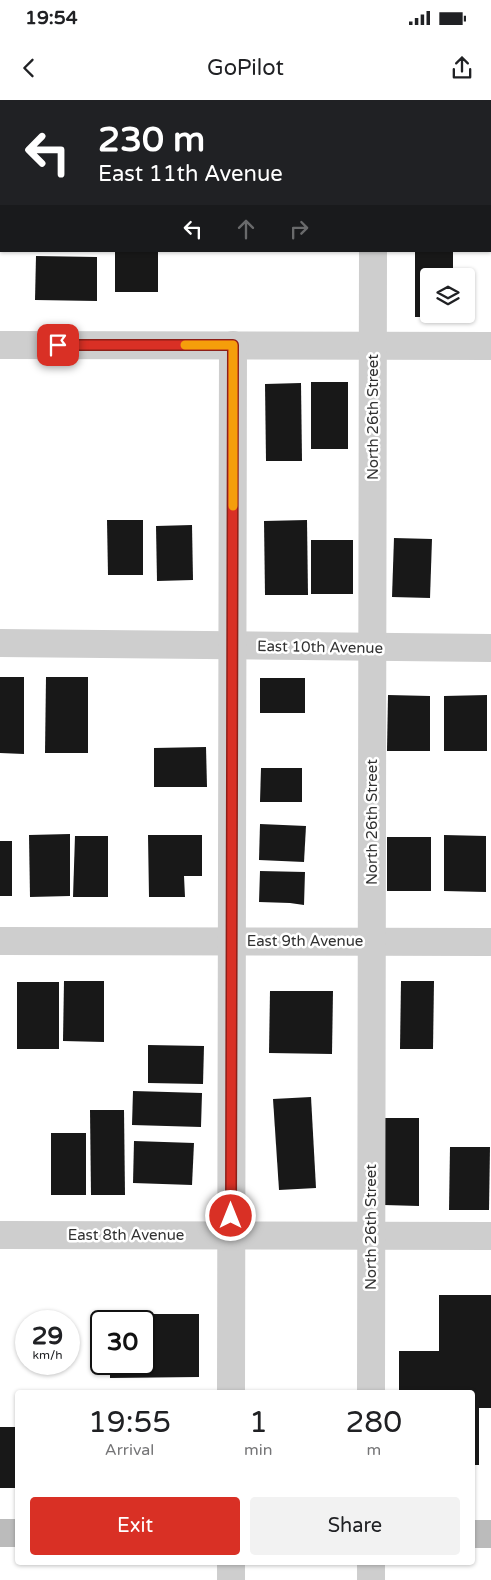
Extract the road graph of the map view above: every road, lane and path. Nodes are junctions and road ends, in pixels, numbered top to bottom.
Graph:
1 (373, 252) edge
2 (0, 345) edge
3 (233, 345) junction
4 (373, 346) junction
5 (491, 346) edge
6 (0, 643) edge
7 (232, 646) junction
8 (372, 647) junction
9 (491, 648) edge
10 (0, 941) edge
11 (232, 941) junction
12 (372, 942) junction
13 (491, 942) edge
14 (0, 1235) edge
15 (231, 1235) junction
16 (371, 1236) junction
17 (491, 1236) edge
18 (231, 1390) edge
19 (371, 1390) edge
20 (0, 1533) edge
21 (15, 1533) edge
22 (475, 1534) edge
23 (491, 1534) edge
24 (231, 1565) edge
25 (370, 1565) edge
26 (231, 1580) edge
27 (370, 1580) edge

1 - 4 street, North 26th Street
2 - 3 street
3 - 4 street
3 - 7 street
4 - 5 street
4 - 8 street, North 26th Street
6 - 7 street, East 10th Avenue
7 - 8 street, East 10th Avenue
7 - 11 street
8 - 9 street, East 10th Avenue
8 - 12 street, North 26th Street
10 - 11 street, East 9th Avenue
11 - 12 street, East 9th Avenue
11 - 15 street
12 - 13 street, East 9th Avenue
12 - 16 street, North 26th Street
14 - 15 street, East 8th Avenue
15 - 16 street, East 8th Avenue
15 - 18 street
16 - 17 street, East 8th Avenue
16 - 19 street, North 26th Street
20 - 21 street
22 - 23 street
24 - 26 street
25 - 27 street

